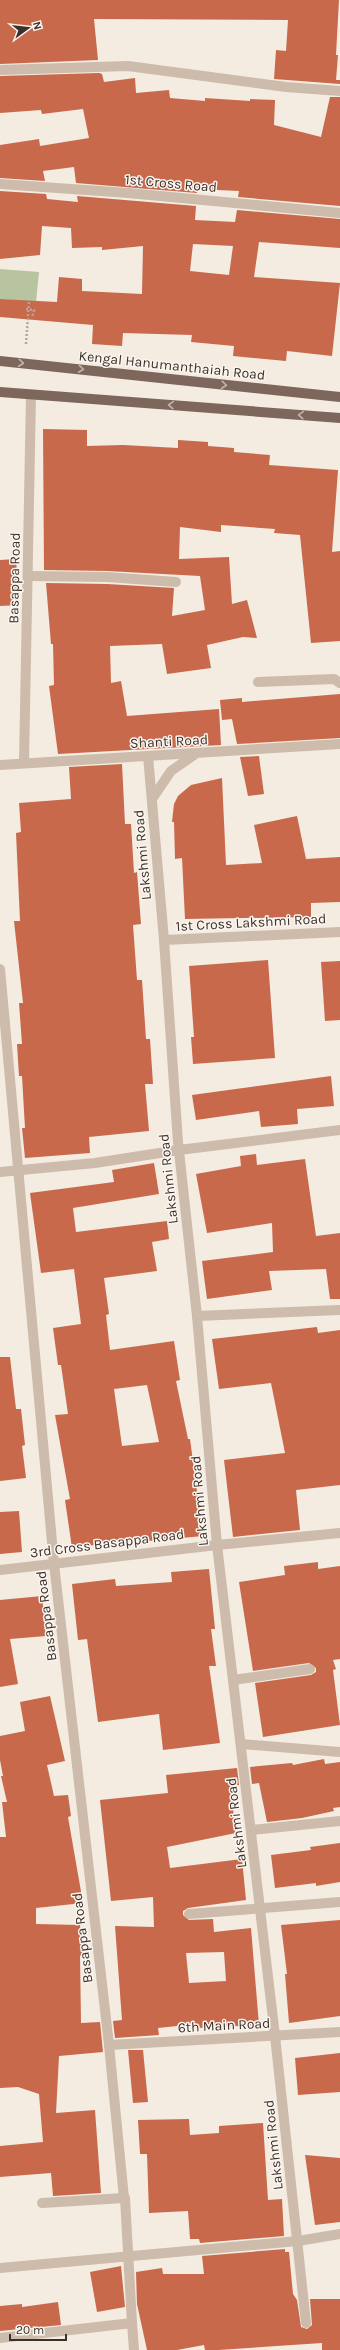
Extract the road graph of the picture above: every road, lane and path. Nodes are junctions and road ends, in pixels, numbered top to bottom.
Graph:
1 (0, 70) edge
2 (340, 91) edge
3 (0, 184) edge
4 (340, 212) edge
5 (29, 301) dead end
6 (26, 309) dead end
7 (33, 310) junction
8 (28, 318) junction
9 (32, 318) dead end
10 (26, 344) dead end
11 (0, 361) edge
12 (0, 392) edge
13 (31, 395) junction
14 (340, 397) edge
15 (340, 418) edge
16 (28, 576) junction
17 (176, 582) dead end
18 (258, 682) dead end
19 (340, 683) edge
20 (340, 744) edge
21 (197, 753) junction
22 (148, 756) junction
23 (24, 762) junction
24 (0, 765) edge
25 (151, 799) junction
26 (340, 932) edge
27 (164, 940) junction
28 (0, 969) edge
29 (340, 1130) edge
30 (179, 1150) junction
31 (18, 1170) junction
32 (0, 1172) edge
33 (340, 1310) edge
34 (197, 1316) junction
35 (340, 1533) edge
36 (217, 1545) junction
37 (54, 1564) junction
38 (0, 1570) edge
39 (310, 1669) dead end
40 (233, 1680) junction
41 (241, 1744) junction
42 (340, 1752) edge
43 (340, 1821) edge
44 (251, 1830) junction
45 (340, 1902) edge
46 (260, 1909) junction
47 (189, 1914) dead end
48 (340, 2032) edge
49 (275, 2036) junction
50 (109, 2045) junction
51 (124, 2198) junction
52 (42, 2203) dead end
53 (340, 2234) edge
54 (298, 2241) junction
55 (128, 2257) junction
56 (0, 2268) edge
57 (132, 2323) junction
58 (306, 2323) dead end
59 (0, 2338) edge
60 (134, 2350) edge

1 - 2 street
3 - 4 street, 1st Cross Road
5 - 8 path
6 - 7 path
7 - 8 path
7 - 9 path
8 - 10 path
11 -> 14 main road, Kengal Hanumanthaiah Road
12 - 13 main road
15 -> 13 main road
13 - 16 street, Basappa Road
16 - 17 street
16 - 23 street, Basappa Road
18 - 19 street
20 - 21 street, Shanti Road
21 - 22 street, Shanti Road
21 - 25 street
22 - 23 street, Shanti Road
22 - 25 street, Lakshmi Road
23 - 24 street, Shanti Road
25 - 27 street, Lakshmi Road
26 - 27 street, 1st Cross Lakshmi Road
27 - 30 street, Lakshmi Road
28 - 31 street, Basappa Road
29 - 30 street
30 - 31 street
30 - 34 street, Lakshmi Road
31 - 32 street
31 - 37 street, Basappa Road
33 - 34 street
34 - 36 street, Lakshmi Road
35 - 36 street, 3rd Cross Basappa Road
36 - 37 street, 3rd Cross Basappa Road
36 - 40 street, Lakshmi Road
37 - 38 street, 3rd Cross Basappa Road
37 - 50 street, Basappa Road
39 - 40 street
40 - 41 street, Lakshmi Road
41 - 42 street
41 - 44 street, Lakshmi Road
43 - 44 street
44 - 46 street, Lakshmi Road
45 - 46 street
46 - 47 street
46 - 49 street, Lakshmi Road
48 - 49 street, 6th Main Road
49 - 50 street, 6th Main Road
49 - 54 street, Lakshmi Road
50 - 51 street, Basappa Road
51 - 52 street
51 - 55 street, Basappa Road
53 - 54 street
54 - 55 street
54 - 58 street, Lakshmi Road
55 - 56 street
55 - 57 street, Basappa Road
57 - 59 street
57 - 60 street, Basappa Road

